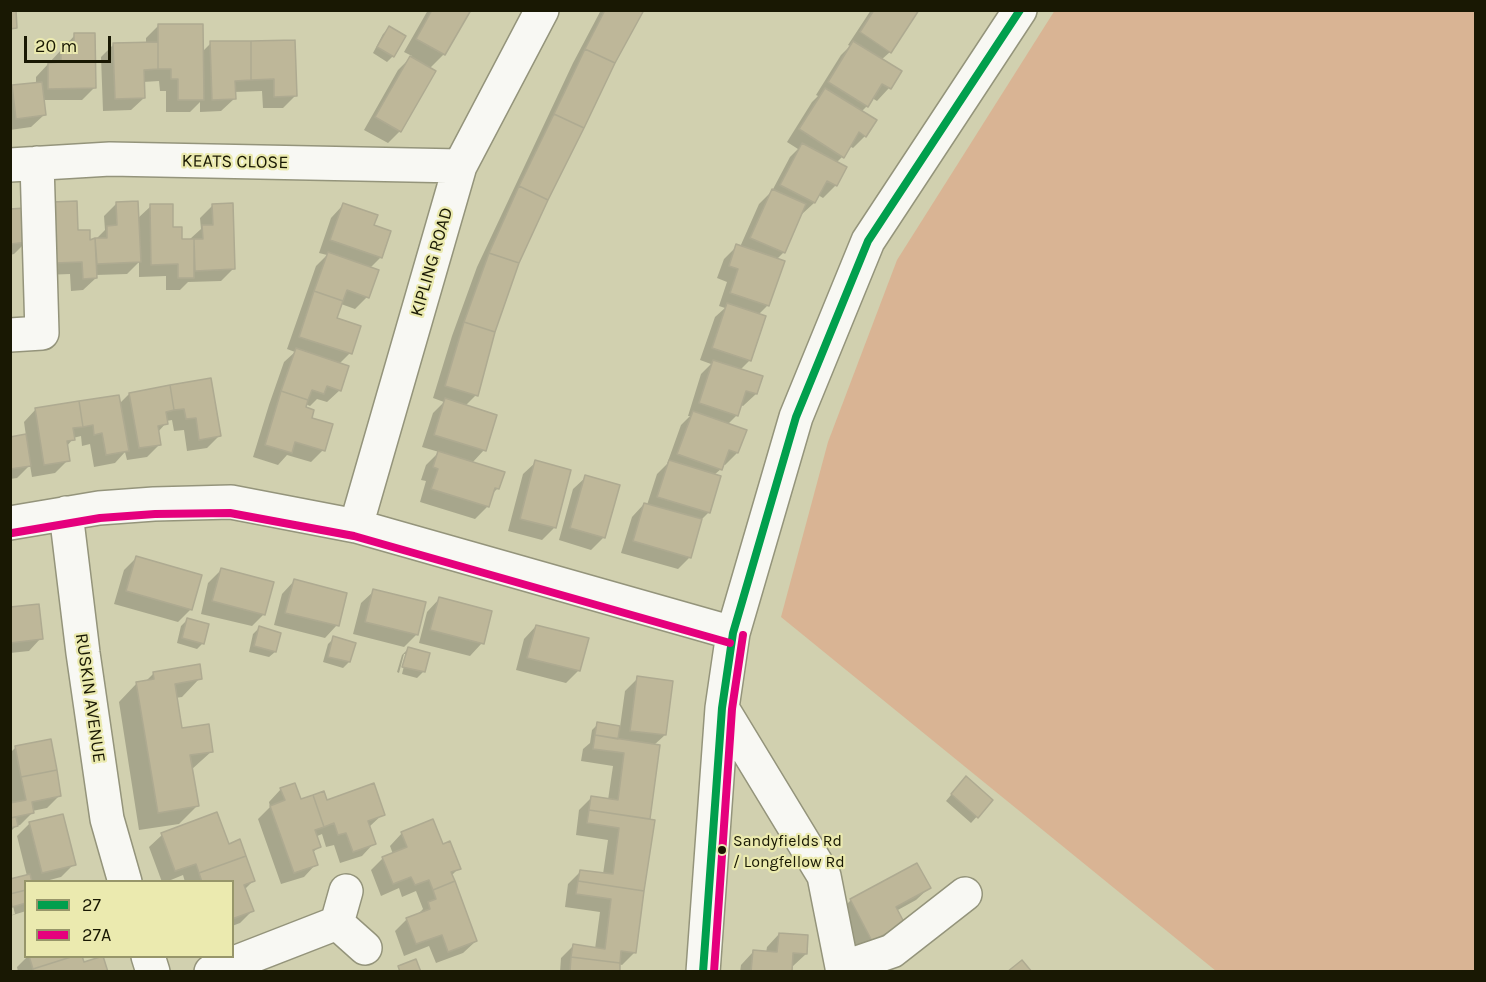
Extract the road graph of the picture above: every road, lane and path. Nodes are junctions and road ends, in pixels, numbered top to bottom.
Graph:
1 (542, 10) edge
2 (1020, 10) edge
3 (24, 164) edge
4 (460, 166) junction
5 (10, 335) edge
6 (66, 513) junction
7 (10, 523) edge
8 (356, 526) junction
9 (733, 633) junction
10 (722, 708) junction
11 (124, 880) edge
12 (346, 891) dead end
13 (965, 894) dead end
14 (338, 923) junction
15 (365, 948) dead end
16 (843, 970) edge
17 (211, 972) edge
18 (703, 972) edge

1 - 4 street, KIPLING ROAD
2 - 9 street
3 - 4 street, KEATS CLOSE
3 - 5 street
4 - 8 street, KIPLING ROAD
6 - 7 street
6 - 8 street
6 - 11 street, RUSKIN AVENUE
8 - 9 street
9 - 10 street
10 - 16 street
10 - 18 street
12 - 14 street
13 - 16 street
14 - 15 street
14 - 17 street

